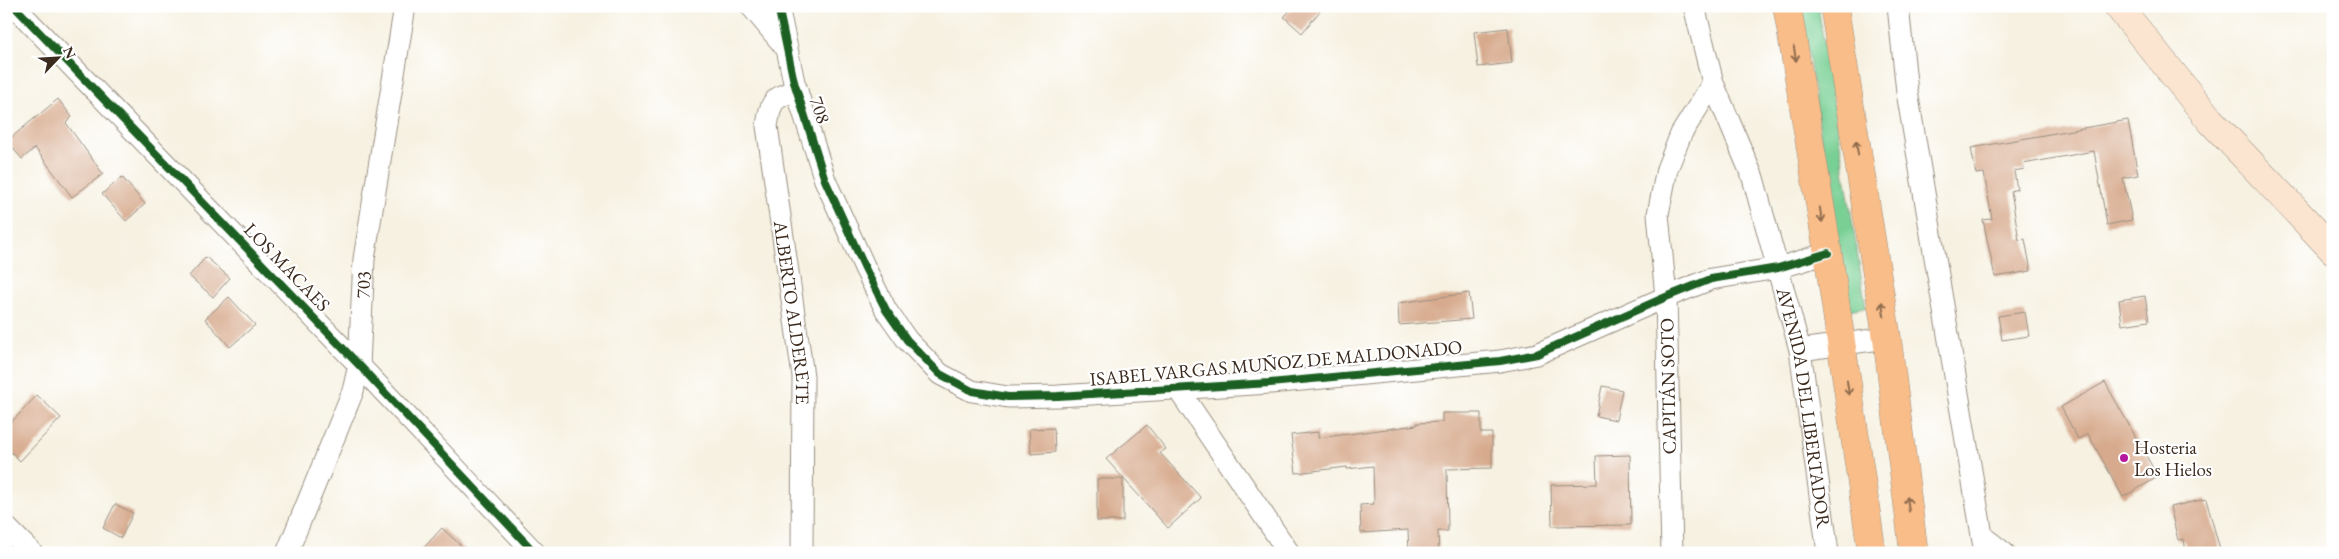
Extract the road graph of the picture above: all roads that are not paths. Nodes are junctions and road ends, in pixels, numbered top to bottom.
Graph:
1 (14, 6) edge
2 (405, 6) edge
3 (751, 6) edge
4 (778, 6) edge
5 (1694, 6) edge
6 (1787, 6) edge
7 (1834, 6) edge
8 (1898, 6) edge
9 (2118, 6) edge
10 (788, 50) junction
11 (1713, 83) junction
12 (797, 90) junction
13 (825, 180) joint
14 (2333, 250) edge
15 (1828, 253) junction
16 (1778, 268) junction
17 (1666, 296) junction
18 (1887, 338) junction
19 (1842, 346) junction
20 (1800, 350) junction
21 (360, 365) junction
22 (1178, 389) junction
23 (6, 527) edge
24 (1984, 544) edge
25 (32, 553) edge
26 (286, 553) edge
27 (535, 553) edge
28 (802, 553) edge
29 (1289, 553) edge
30 (1672, 553) edge
31 (1828, 553) edge
32 (1872, 553) edge
33 (1914, 553) edge
34 (2004, 553) edge

1 - 21 street, LOS MACAES
2 - 21 street, 703
3 - 10 street
4 - 10 street, 708
5 - 11 street, AVENIDA DEL LIBERTADOR
6 -> 15 main road
18 -> 7 main road
8 - 24 street
9 - 14 street
10 - 12 street, 708
11 - 16 street, AVENIDA DEL LIBERTADOR
11 - 17 street, CAPITÁN SOTO
12 - 13 street, 708
12 - 28 street, ALBERTO ALDERETE
13 - 22 street, ISABEL VARGAS MUÑOZ DE MALDONADO
15 - 16 street, ISABEL VARGAS MUÑOZ DE MALDONADO
15 - 19 main road
16 - 17 street, ISABEL VARGAS MUÑOZ DE MALDONADO
16 - 20 street, AVENIDA DEL LIBERTADOR
17 - 22 street, ISABEL VARGAS MUÑOZ DE MALDONADO
17 - 30 street, CAPITÁN SOTO
18 - 19 street
33 -> 18 main road
19 - 20 street
19 -> 32 main road
20 - 31 street, AVENIDA DEL LIBERTADOR
21 - 26 street, 703
21 - 27 street, LOS MACAES
22 - 29 street
23 - 25 street
24 - 34 street

